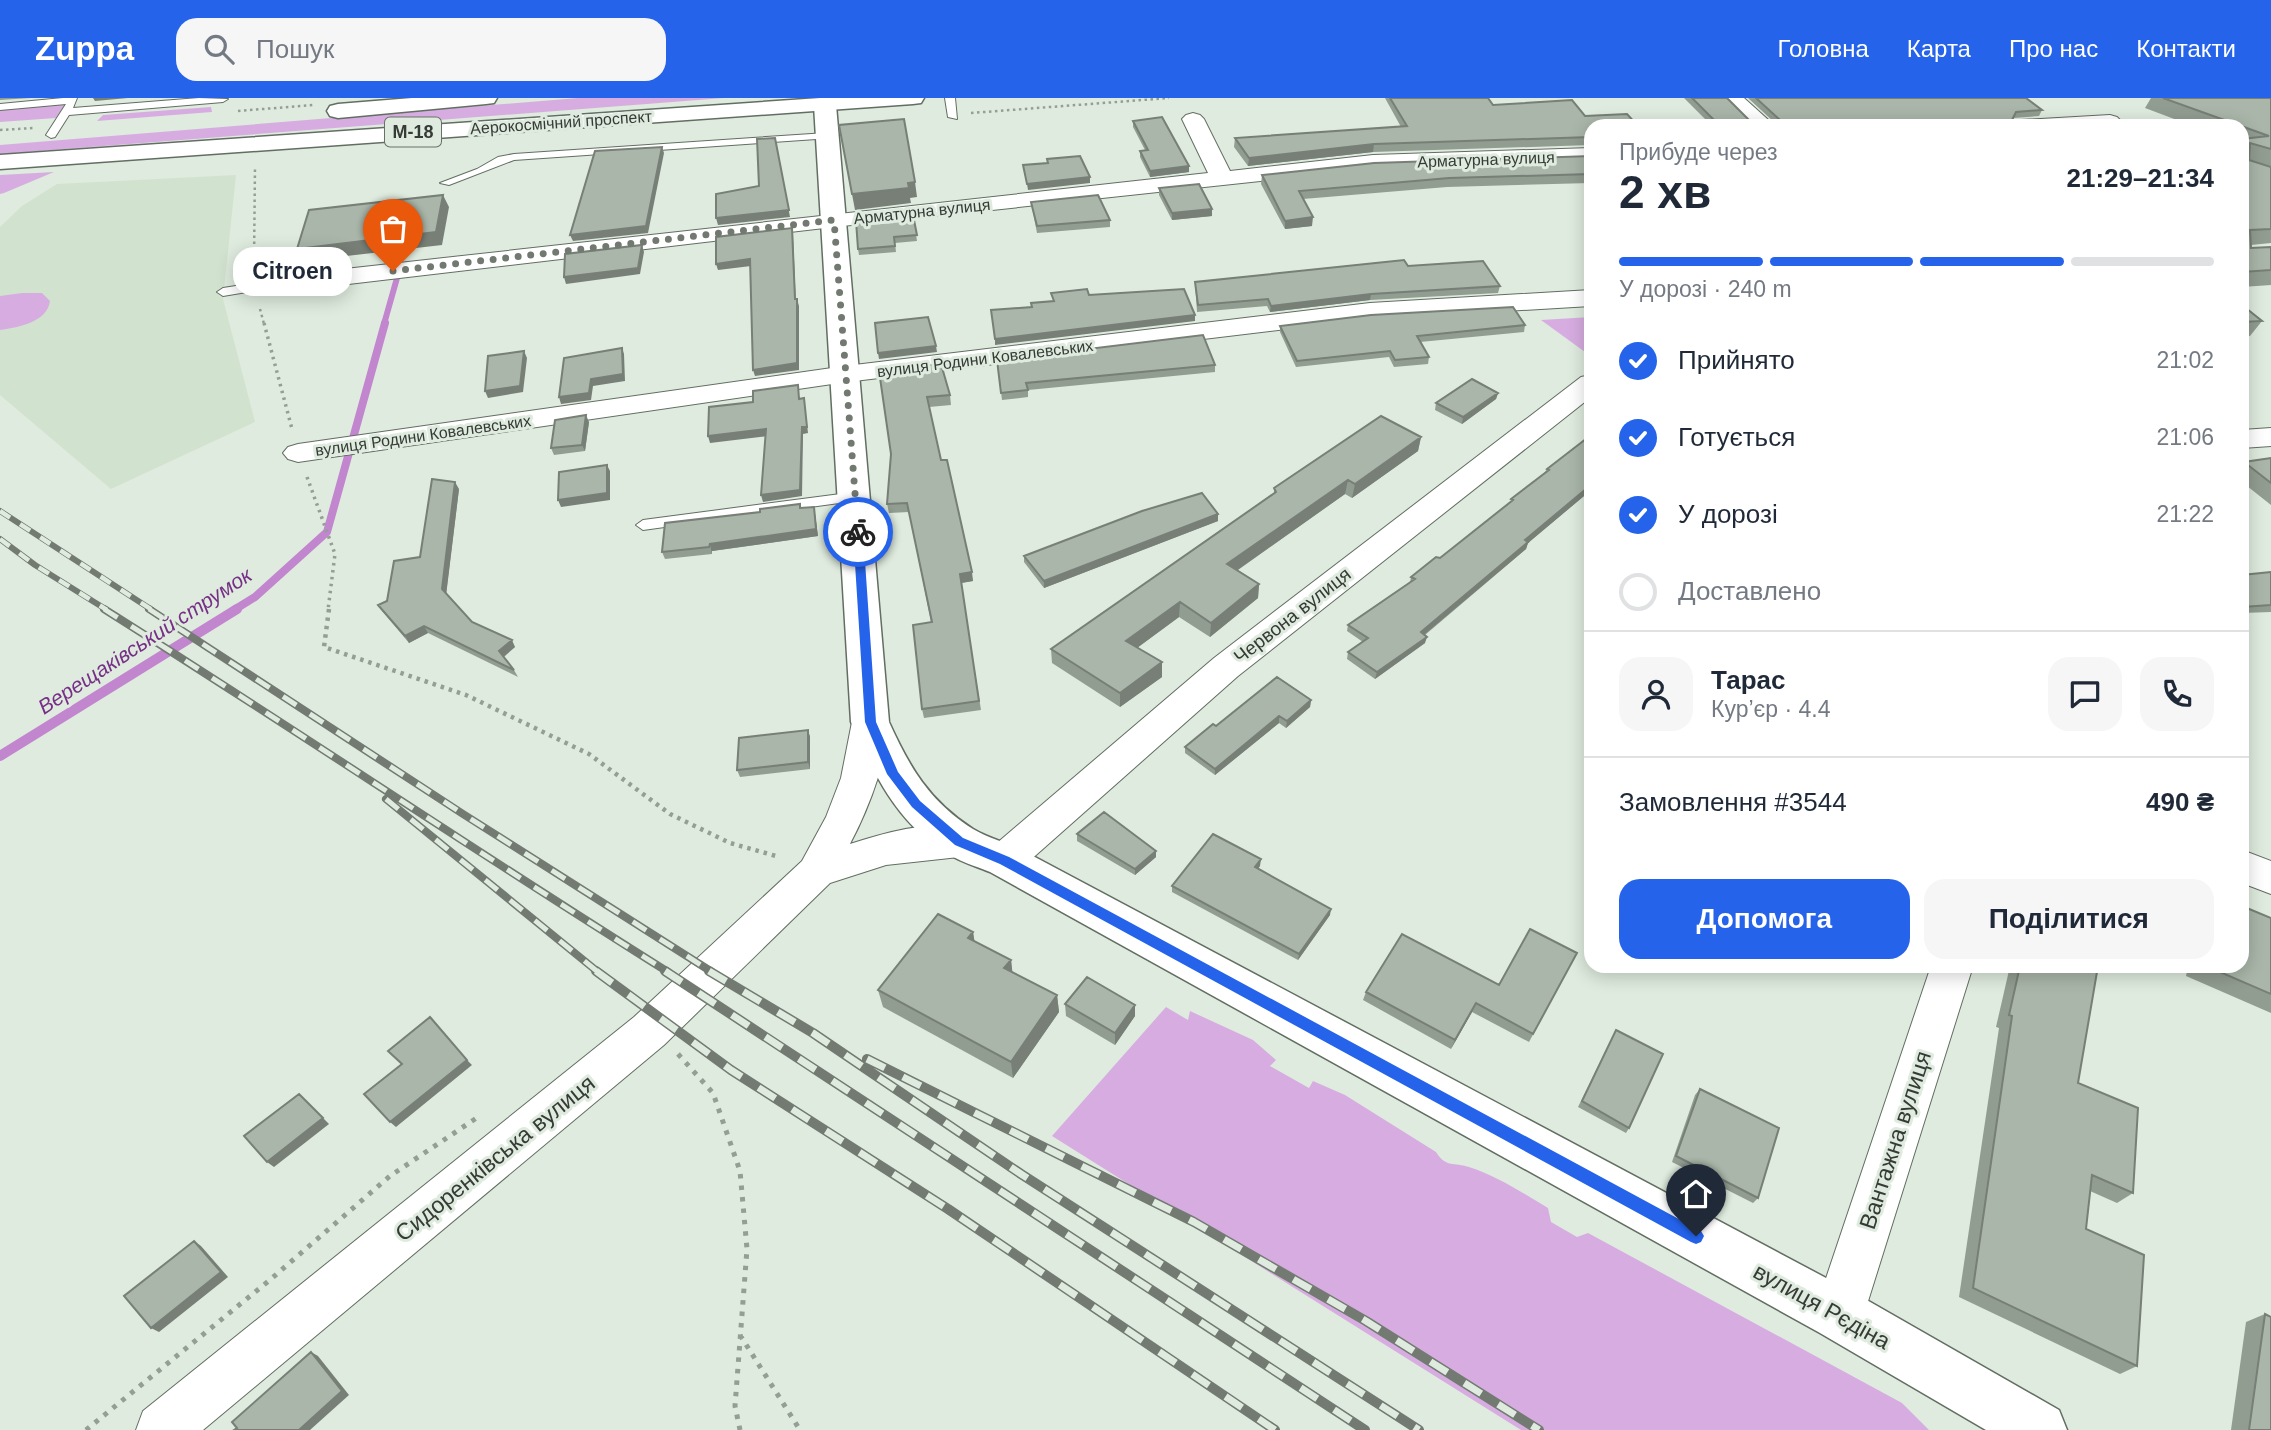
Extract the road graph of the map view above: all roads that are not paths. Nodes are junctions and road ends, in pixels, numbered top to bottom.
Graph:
1 (486, 98) edge
2 (913, 98) edge
3 (950, 98) edge
4 (1732, 98) edge
5 (73, 99) edge
6 (2062, 103) dead end
7 (825, 105) junction
8 (0, 107) edge
9 (227, 109) edge
10 (65, 112) junction
11 (310, 113) dead end
12 (953, 117) dead end
13 (1193, 119) dead end
14 (1756, 119) edge
15 (2107, 119) edge
16 (103, 130) dead end
17 (77, 133) dead end
18 (51, 135) junction
19 (827, 136) junction
20 (26, 137) dead end
21 (1584, 155) edge
22 (0, 162) edge
23 (1223, 180) junction
24 (445, 183) dead end
25 (834, 220) junction
26 (255, 287) joint
27 (223, 292) dead end
28 (1584, 298) edge
29 (846, 374) junction
30 (1584, 388) edge
31 (2271, 437) edge
32 (2249, 439) edge
33 (298, 453) road end
34 (856, 498) junction
35 (643, 525) dead end
36 (870, 722) junction
37 (959, 841) junction
38 (1004, 860) junction
39 (2249, 869) edge
40 (2271, 878) edge
41 (803, 885) junction
42 (1950, 973) edge
43 (1839, 1314) junction
44 (162, 1430) edge
45 (2039, 1430) edge

1 - 11 main road, Аерокосмічний проспект / М-18
2 - 7 main road, Аерокосмічний проспект / М-18
3 - 12 lane
4 - 14 street
5 - 8 lane
5 - 10 lane
6 - 15 street
7 - 19 main road, Сидоренківська вулиця
7 - 22 main road, Аерокосмічний проспект / М-18
9 - 10 lane
9 - 16 main road
10 - 18 lane
13 - 23 street
17 - 18 main road
18 - 20 main road
19 - 24 lane
19 - 25 main road, Сидоренківська вулиця
21 - 23 street, Арматурна вулиця
23 - 25 street, Арматурна вулиця
25 - 26 street, Арматурна вулиця
25 - 29 main road, Сидоренківська вулиця
26 - 27 lane
28 - 29 street, вулиця Родини Ковалевських
29 - 33 street, вулиця Родини Ковалевських
29 - 34 main road, Сидоренківська вулиця
30 - 38 street, Червона вулиця
31 - 32 street
34 - 35 lane
34 - 36 main road, Сидоренківська вулиця
36 - 37 main road, вулиця Рєдіна
36 - 41 street, Сидоренківська вулиця
37 - 38 main road, вулиця Рєдіна
37 - 41 street, Сидоренківська вулиця
38 - 43 main road, вулиця Рєдіна
39 - 40 street
41 - 44 street, Сидоренківська вулиця
42 - 43 street, Вантажна вулиця
43 - 45 main road, вулиця Рєдіна

